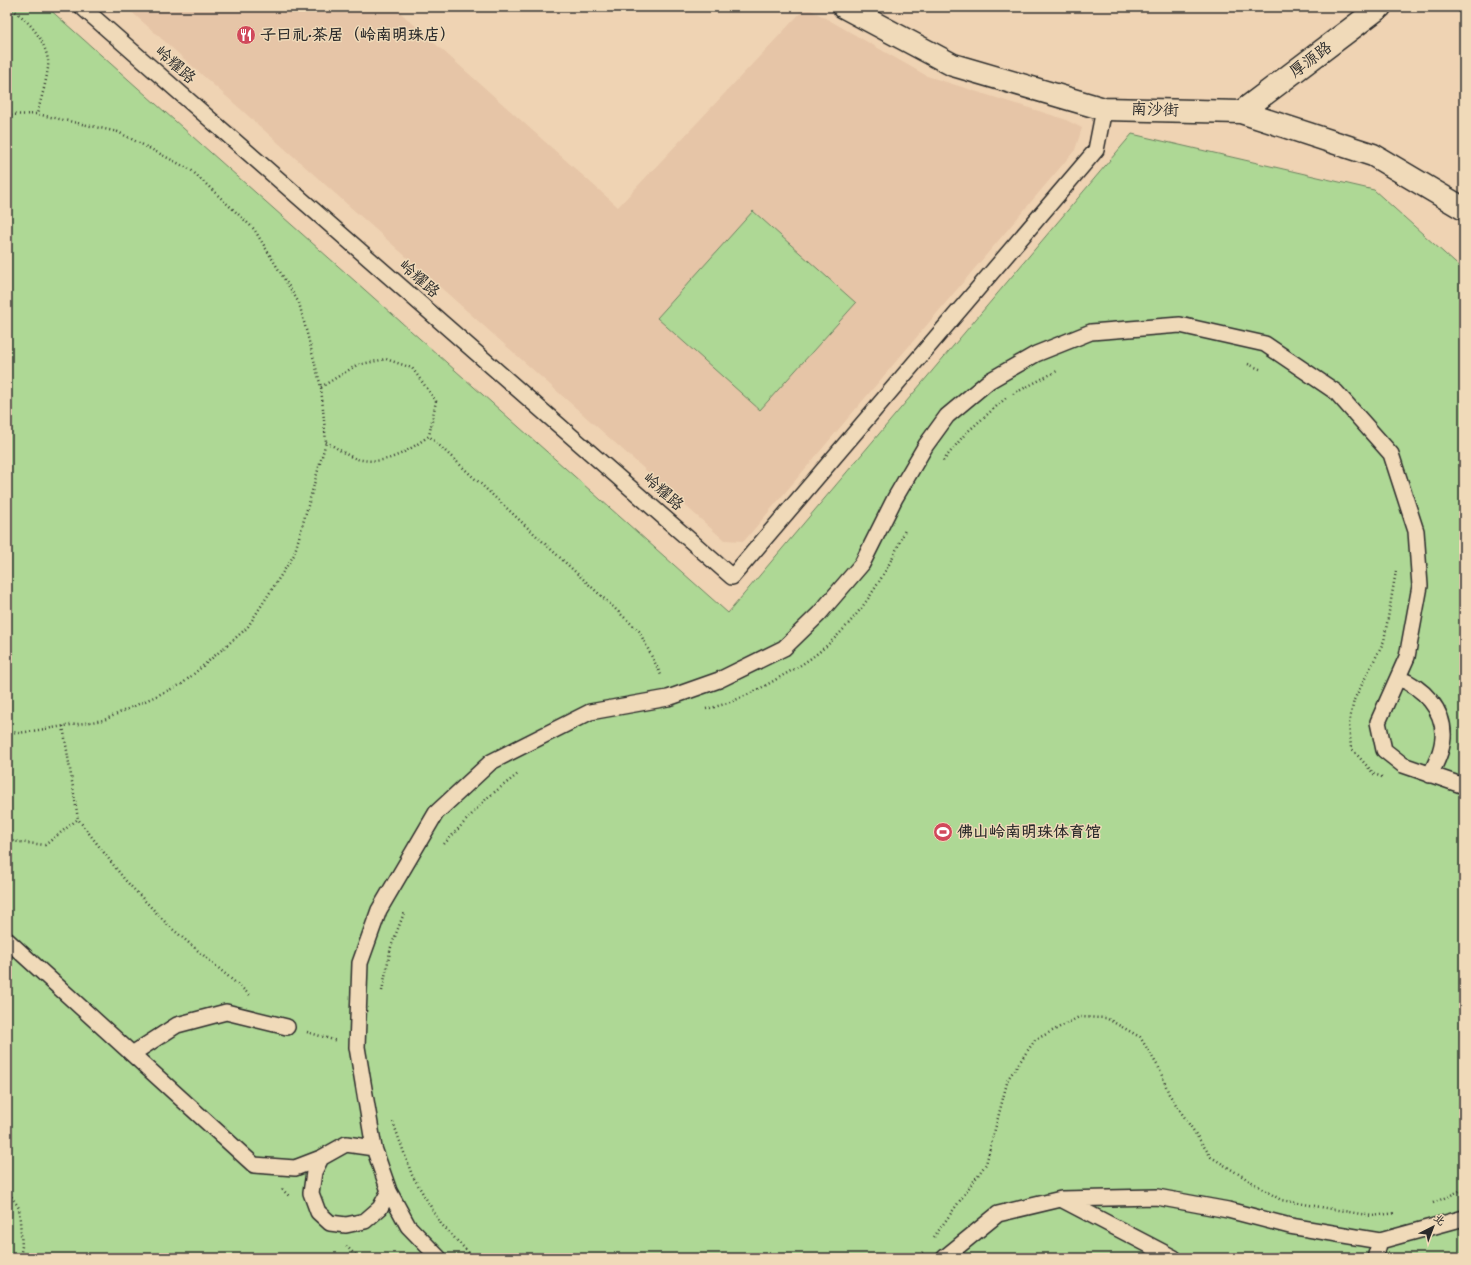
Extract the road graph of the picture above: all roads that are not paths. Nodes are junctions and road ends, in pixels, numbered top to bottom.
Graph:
1 (82, 7) edge
2 (844, 7) edge
3 (1380, 7) edge
4 (1104, 109) junction
5 (1242, 112) junction
6 (1464, 209) edge
7 (1398, 678) junction
8 (1430, 775) junction
9 (1464, 786) edge
10 (7, 940) edge
11 (287, 1027) road end
12 (132, 1054) junction
13 (374, 1148) junction
14 (321, 1158) junction
15 (389, 1191) junction
16 (1061, 1199) junction
17 (1464, 1218) edge
18 (1380, 1241) junction
19 (439, 1258) edge
20 (944, 1258) edge
21 (1174, 1258) edge
22 (1375, 1258) edge

1 - 4 lane, 岭耀路
2 - 4 street, 南沙街
3 - 5 street, 厚源路
4 - 5 street, 南沙街
5 - 6 street, 南沙街
7 - 8 lane
7 - 8 lane
7 - 13 lane
8 - 9 lane
10 - 12 lane
11 - 12 lane
12 - 14 lane
13 - 14 lane
13 - 15 lane
14 - 15 lane
15 - 19 lane
16 - 18 lane
16 - 20 lane
16 - 21 lane
17 - 18 lane
18 - 22 lane

